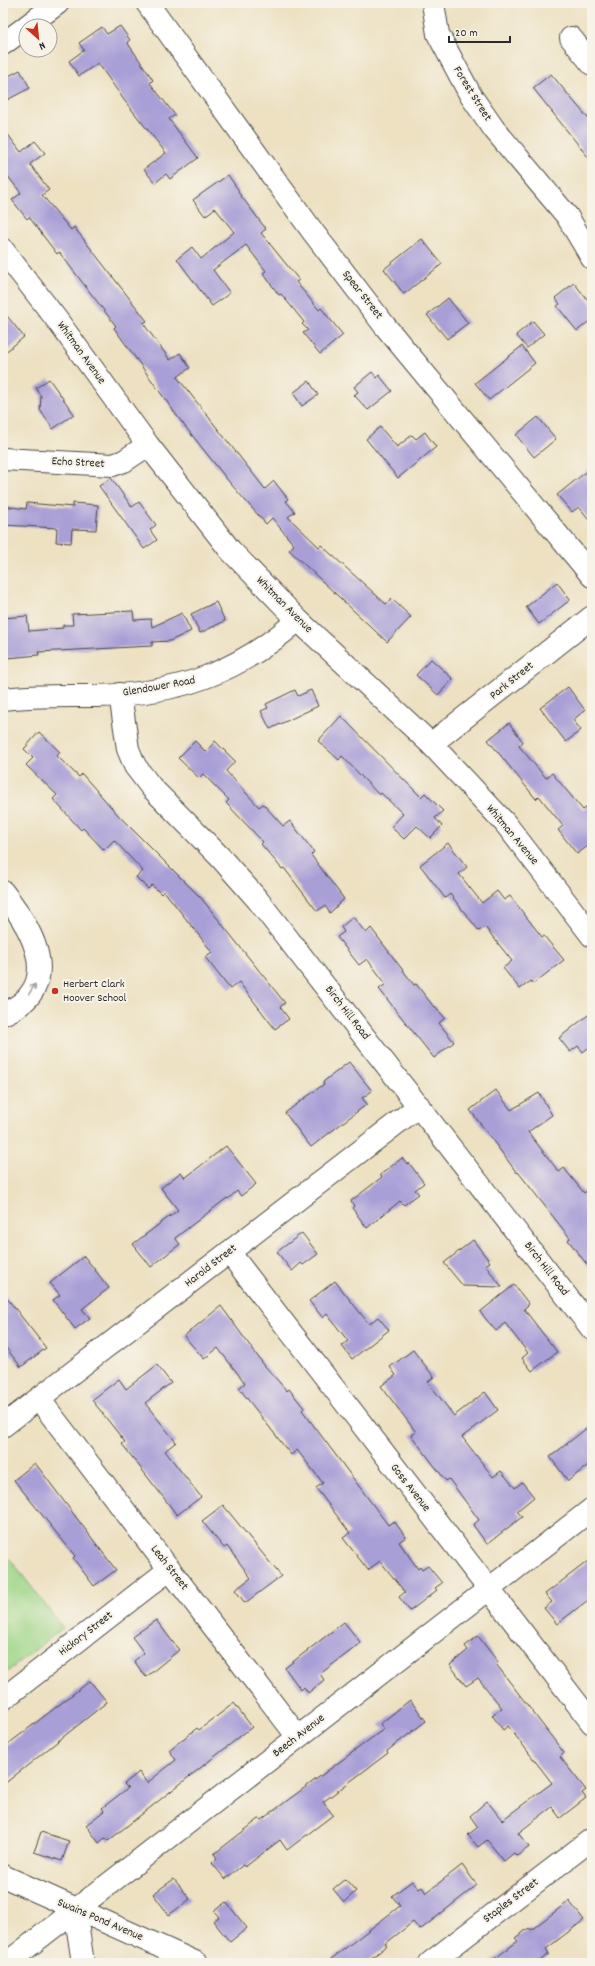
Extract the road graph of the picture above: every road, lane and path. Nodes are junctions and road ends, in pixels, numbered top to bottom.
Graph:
1 (58, 3) edge
2 (147, 3) edge
3 (433, 3) edge
4 (38, 18) edge
5 (18, 33) edge
6 (572, 38) dead end
7 (3, 44) edge
8 (592, 64) edge
9 (3, 250) edge
10 (592, 258) edge
11 (148, 445) junction
12 (3, 459) edge
13 (592, 576) edge
14 (592, 617) edge
15 (298, 620) junction
16 (120, 694) junction
17 (3, 699) edge
18 (432, 744) junction
19 (3, 892) edge
20 (592, 936) edge
21 (3, 1014) edge
22 (419, 1106) junction
23 (229, 1252) junction
24 (592, 1329) edge
25 (39, 1399) junction
26 (3, 1426) edge
27 (592, 1509) edge
28 (170, 1569) junction
29 (488, 1589) junction
30 (3, 1699) edge
31 (592, 1722) edge
32 (298, 1737) junction
33 (592, 1839) edge
34 (3, 1876) edge
35 (75, 1910) junction
36 (7, 1963) edge
37 (83, 1963) edge
38 (197, 1963) edge
39 (430, 1963) edge

1 - 4 street
2 - 13 street, Spear Street
3 - 10 street, Forest Street
5 - 7 street
6 - 8 street
9 - 11 street, Whitman Avenue
11 - 12 street, Echo Street
11 - 15 street, Whitman Avenue
14 - 18 street, Park Street
15 - 16 street, Glendower Road
15 - 18 street, Whitman Avenue
16 - 17 street, Glendower Road
16 - 22 street, Birch Hill Road
18 - 20 street, Whitman Avenue
21 -> 19 street
22 - 23 street, Harold Street
22 - 24 street, Birch Hill Road
23 - 25 street, Harold Street
23 - 29 street, Goss Avenue
25 - 26 street, Harold Street
25 - 28 street, Leah Street
27 - 29 street, Beech Avenue
28 - 30 street, Hickory Street
28 - 32 street, Leah Street
29 - 31 street, Goss Avenue
29 - 32 street, Beech Avenue
32 - 35 street, Beech Avenue
33 - 39 street, Staples Street
34 - 35 street, Swains Pond Avenue
35 - 36 street, Beech Avenue
35 - 37 street
35 - 38 street, Swains Pond Avenue

